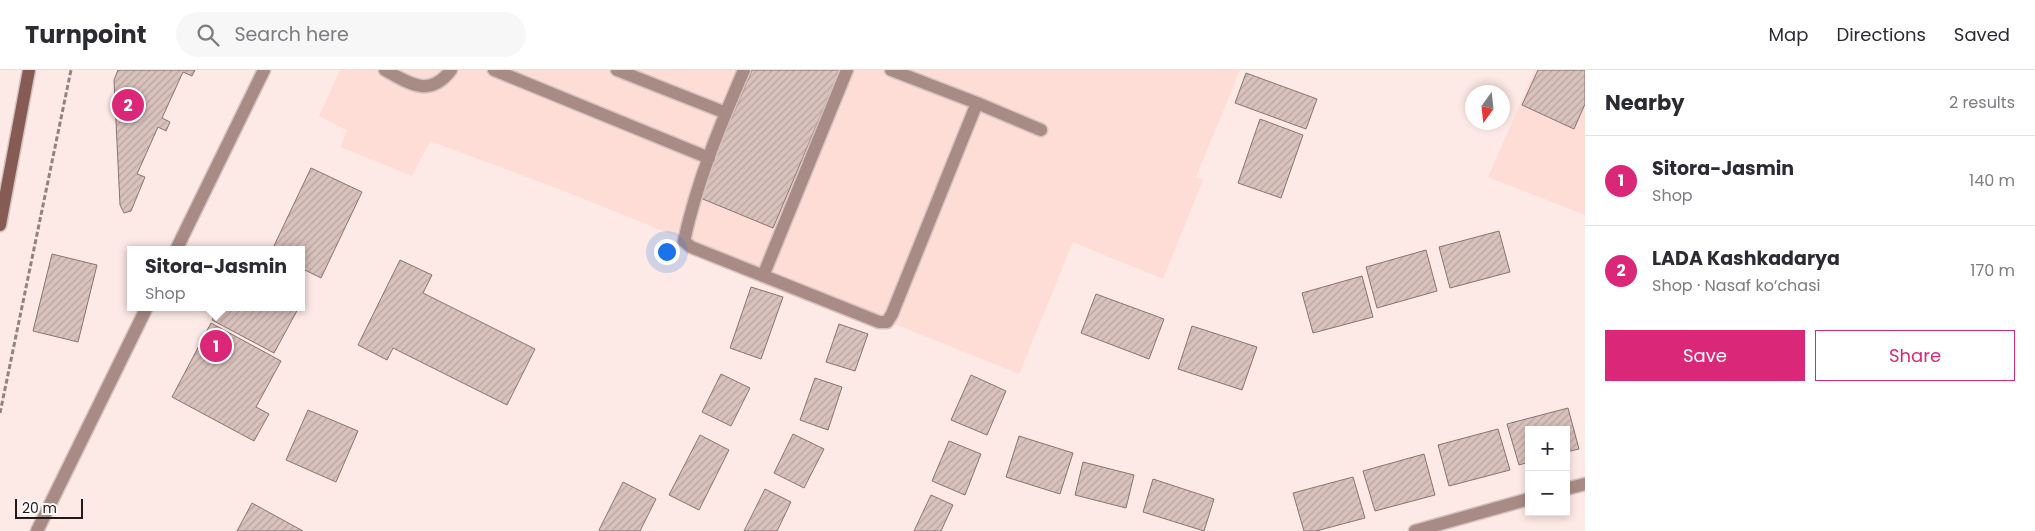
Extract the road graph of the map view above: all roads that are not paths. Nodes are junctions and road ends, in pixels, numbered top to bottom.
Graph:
1 (29, 70) edge
2 (264, 70) edge
3 (385, 70) edge
4 (452, 70) edge
5 (494, 70) edge
6 (617, 70) edge
7 (744, 70) edge
8 (846, 70) edge
9 (891, 70) edge
10 (977, 103) junction
11 (726, 113) junction
12 (1040, 130) dead end
13 (709, 158) junction
14 (0, 225) edge
15 (178, 246) edge
16 (763, 276) junction
17 (145, 311) edge
18 (1585, 484) edge
19 (1570, 488) edge
20 (1525, 500) edge
21 (37, 531) edge
22 (1415, 531) edge

1 - 14 main road
2 - 15 street
3 - 4 street
5 - 13 street
6 - 11 street
7 - 11 street
8 - 16 street
9 - 10 street
10 - 12 street
10 - 16 street
11 - 13 street
13 - 16 street
17 - 21 street
18 - 19 street
20 - 22 street

